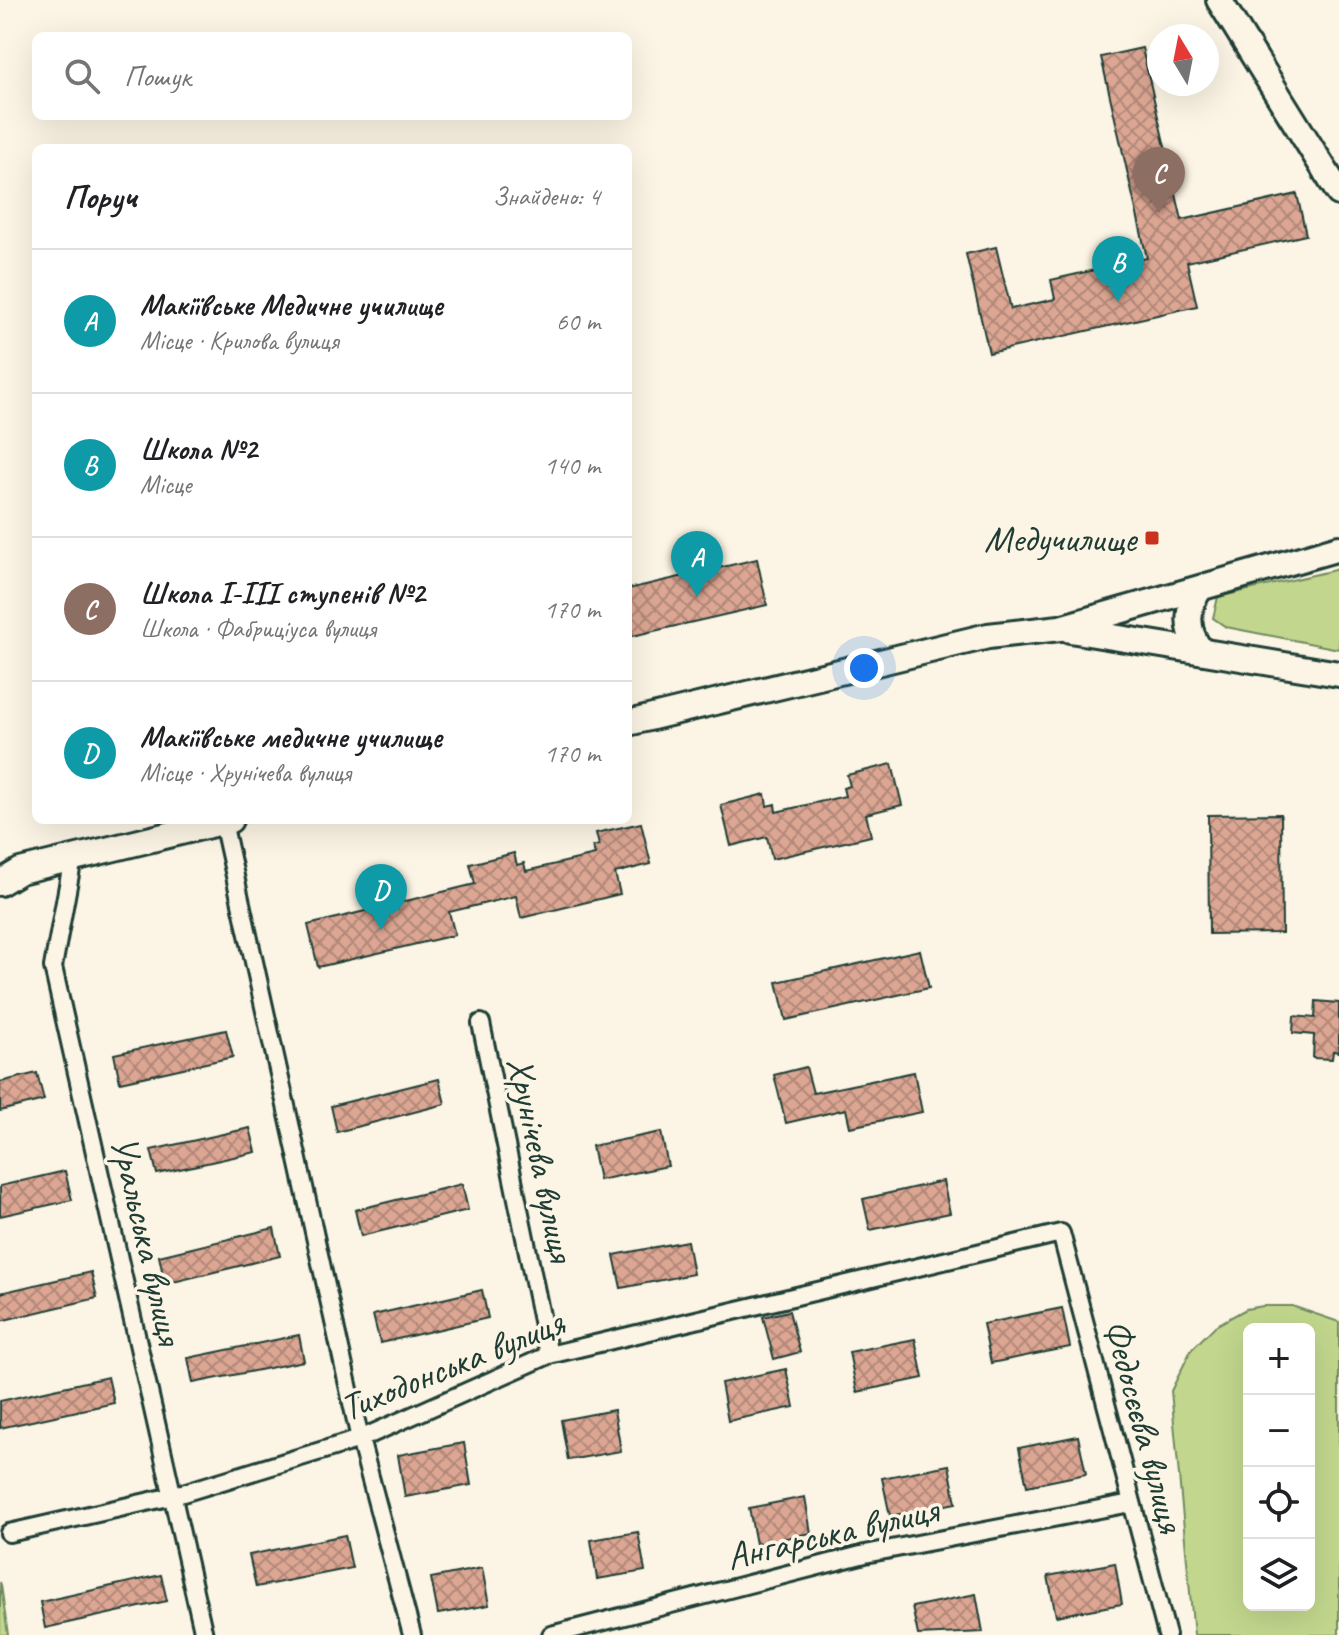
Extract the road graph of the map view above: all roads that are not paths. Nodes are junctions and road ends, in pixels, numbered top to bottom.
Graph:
1 (1219, 0) edge
2 (1339, 193) edge
3 (1339, 548) edge
4 (1199, 590) junction
5 (1060, 628) junction
6 (1199, 648) junction
7 (1339, 674) edge
8 (632, 722) edge
9 (214, 824) edge
10 (227, 824) edge
11 (73, 858) junction
12 (0, 883) edge
13 (481, 1023) dead end
14 (1061, 1233) joint
15 (549, 1355) junction
16 (360, 1439) junction
17 (173, 1496) junction
18 (1131, 1503) junction
19 (9, 1533) dead end
20 (204, 1635) edge
21 (412, 1635) edge
22 (551, 1635) edge
23 (1167, 1635) edge

1 - 2 main road
3 - 4 main road
4 - 5 main road
4 - 6 main road
5 - 6 main road
5 - 8 main road
6 - 7 main road
9 - 11 main road
10 - 16 street
11 - 12 main road
11 - 17 street, Уральська вулиця
13 - 15 street, Хрунічева вулиця
14 - 15 street, Тиходонська вулиця
14 - 18 street, Федосєєва вулиця
15 - 16 street, Тиходонська вулиця
16 - 17 street, Тиходонська вулиця
16 - 21 street
17 - 19 street, Тиходонська вулиця
17 - 20 street, Уральська вулиця
18 - 22 street, Ангарська вулиця
18 - 23 street, Федосєєва вулиця

